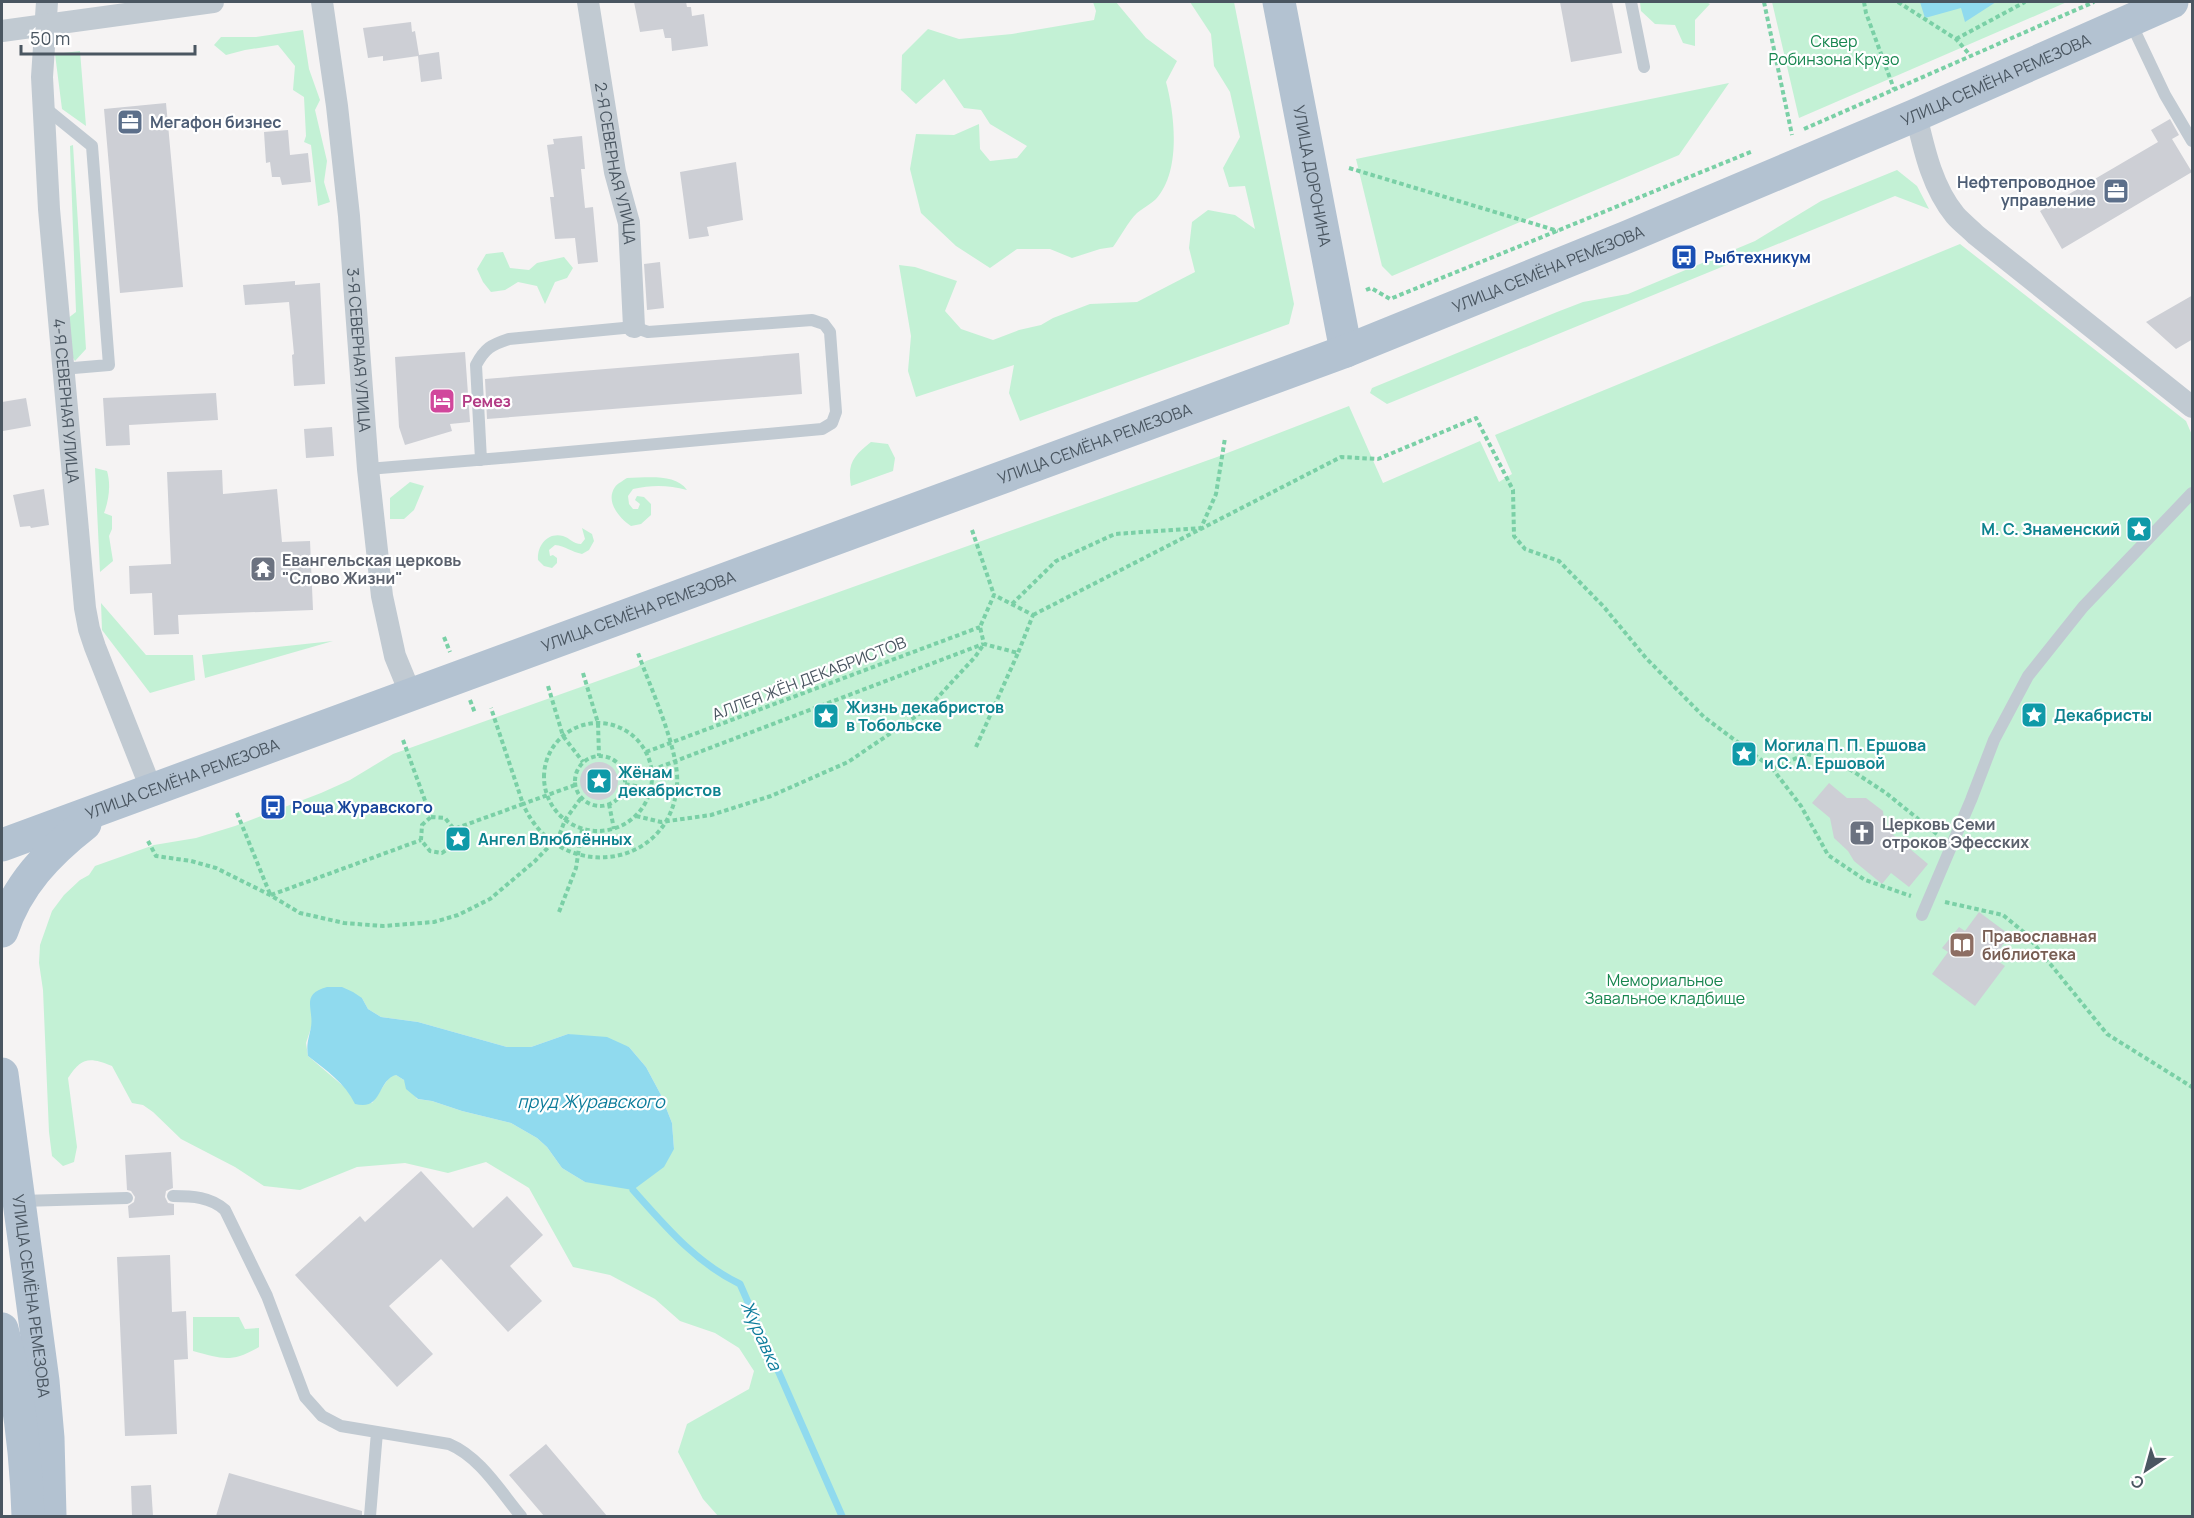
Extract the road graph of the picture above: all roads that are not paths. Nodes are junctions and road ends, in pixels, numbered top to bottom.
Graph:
1 (47, 2) edge
2 (213, 2) edge
3 (322, 2) edge
4 (588, 2) edge
5 (1279, 2) edge
6 (1631, 2) edge
7 (2172, 2) edge
8 (2130, 20) junction
9 (45, 25) junction
10 (2, 31) edge
11 (1644, 66) dead end
12 (44, 107) junction
13 (1916, 115) junction
14 (2193, 141) edge
15 (634, 327) junction
16 (1346, 351) junction
17 (62, 369) junction
18 (2193, 407) edge
19 (481, 460) junction
20 (368, 469) junction
21 (2193, 493) edge
22 (411, 695) junction
23 (140, 795) junction
24 (2, 845) edge
25 (1922, 915) dead end
26 (2, 931) edge
27 (2, 1074) edge
28 (173, 1196) dead end
29 (127, 1198) dead end
30 (18, 1201) junction
31 (2, 1329) edge
32 (377, 1432) junction
33 (507, 1499) junction
34 (28, 1516) edge
35 (50, 1516) edge
36 (370, 1516) edge
37 (506, 1516) edge
38 (521, 1516) edge

1 - 9 street, 4-Я СЕВЕРНАЯ УЛИЦА
2 - 9 street
3 - 20 street, 3-Я СЕВЕРНАЯ УЛИЦА
4 - 15 street, 2-Я СЕВЕРНАЯ УЛИЦА
5 - 16 main road, УЛИЦА ДОРОНИНА
6 - 11 lane
7 - 8 main road, УЛИЦА СЕМЁНА РЕМЕЗОВА
8 - 13 main road, УЛИЦА СЕМЁНА РЕМЕЗОВА
8 - 14 lane
9 - 10 street
9 - 12 street, 4-Я СЕВЕРНАЯ УЛИЦА
12 - 17 street, 4-Я СЕВЕРНАЯ УЛИЦА
12 - 17 lane
13 - 16 main road, УЛИЦА СЕМЁНА РЕМЕЗОВА
13 - 18 street
15 - 19 lane
15 - 19 lane
16 - 22 main road, УЛИЦА СЕМЁНА РЕМЕЗОВА
17 - 23 street, 4-Я СЕВЕРНАЯ УЛИЦА
19 - 20 lane
20 - 22 street, 3-Я СЕВЕРНАЯ УЛИЦА
21 - 25 lane
22 - 23 main road, УЛИЦА СЕМЁНА РЕМЕЗОВА
23 - 24 main road, УЛИЦА СЕМЁНА РЕМЕЗОВА
23 - 26 main road
27 - 30 main road, УЛИЦА СЕМЁНА РЕМЕЗОВА
28 - 32 lane
29 - 30 lane
30 - 35 main road, УЛИЦА СЕМЁНА РЕМЕЗОВА
31 - 34 main road, УЛИЦА СЕМЁНА РЕМЕЗОВА
32 - 33 lane
32 - 36 lane
33 - 37 lane
33 - 38 lane

